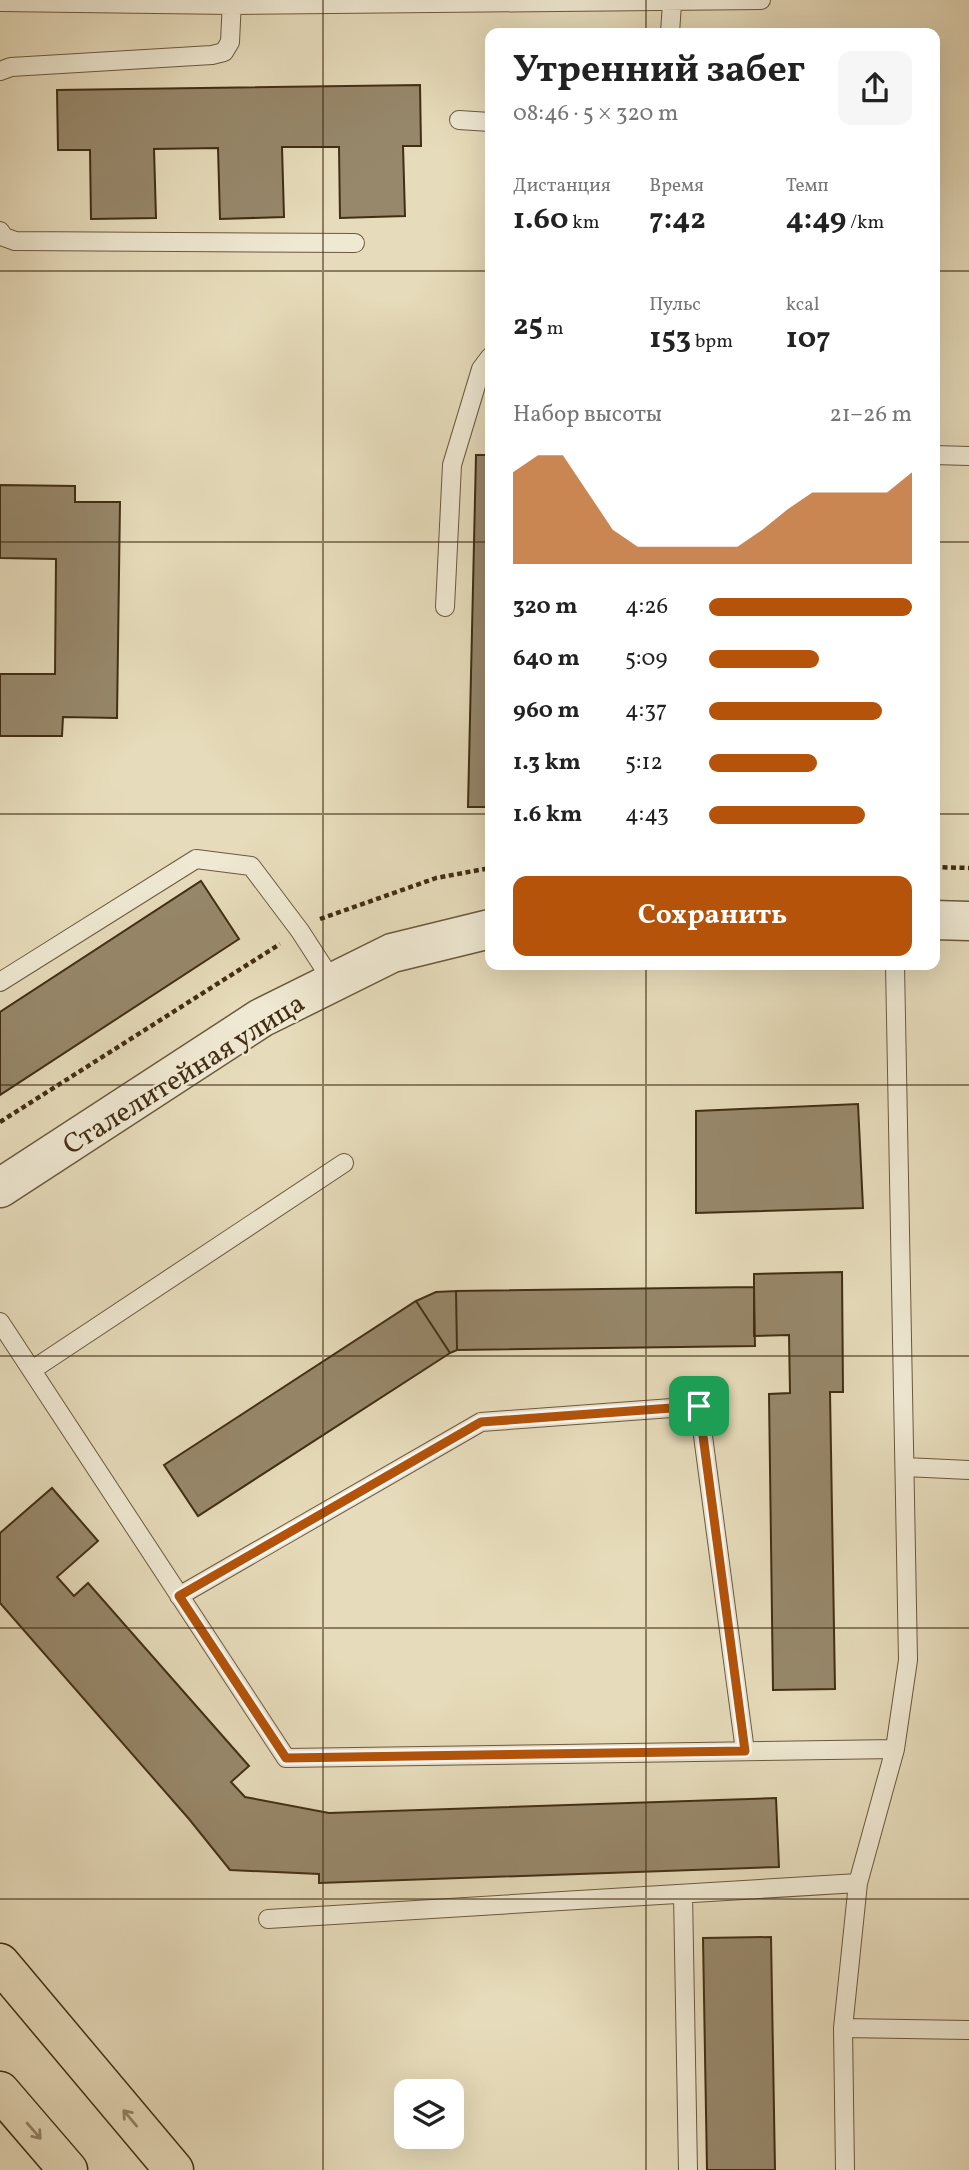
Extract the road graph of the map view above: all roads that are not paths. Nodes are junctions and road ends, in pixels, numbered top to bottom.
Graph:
1 (761, 0) edge
2 (0, 2) edge
3 (232, 3) edge
4 (672, 3) junction
5 (670, 28) edge
6 (0, 71) edge
7 (459, 120) dead end
8 (485, 122) edge
9 (0, 231) edge
10 (355, 243) dead end
11 (485, 364) edge
12 (940, 456) edge
13 (969, 456) edge
14 (444, 607) dead end
15 (940, 920) edge
16 (969, 921) edge
17 (485, 930) edge
18 (895, 970) edge
19 (0, 982) edge
20 (333, 982) junction
21 (344, 1163) dead end
22 (0, 1188) edge
23 (0, 1322) edge
24 (32, 1370) junction
25 (905, 1467) junction
26 (969, 1470) edge
27 (179, 1596) junction
28 (895, 1749) junction
29 (745, 1751) junction
30 (858, 1883) junction
31 (682, 1894) junction
32 (268, 1919) dead end
33 (0, 1963) edge
34 (843, 2028) junction
35 (969, 2030) edge
36 (0, 2091) edge
37 (68, 2170) edge
38 (174, 2170) edge
39 (688, 2170) edge
40 (845, 2170) edge

1 - 4 lane
2 - 3 lane
3 - 4 lane
3 - 6 lane
4 - 5 lane
7 - 8 lane
9 - 10 lane
11 - 14 lane
12 - 13 lane
15 - 16 street
17 - 20 street, Сталелитейная улица
18 - 25 lane
19 - 20 lane
20 - 22 street, Сталелитейная улица
21 - 24 lane
23 - 24 lane
24 - 27 lane
25 - 26 lane
25 - 28 lane
27 - 29 lane
27 - 29 lane
28 - 29 lane
28 - 30 lane
30 - 31 lane
30 - 34 lane
31 - 32 lane
31 - 39 lane
38 -> 33 main road
34 - 35 lane
34 - 40 lane
36 -> 37 main road

